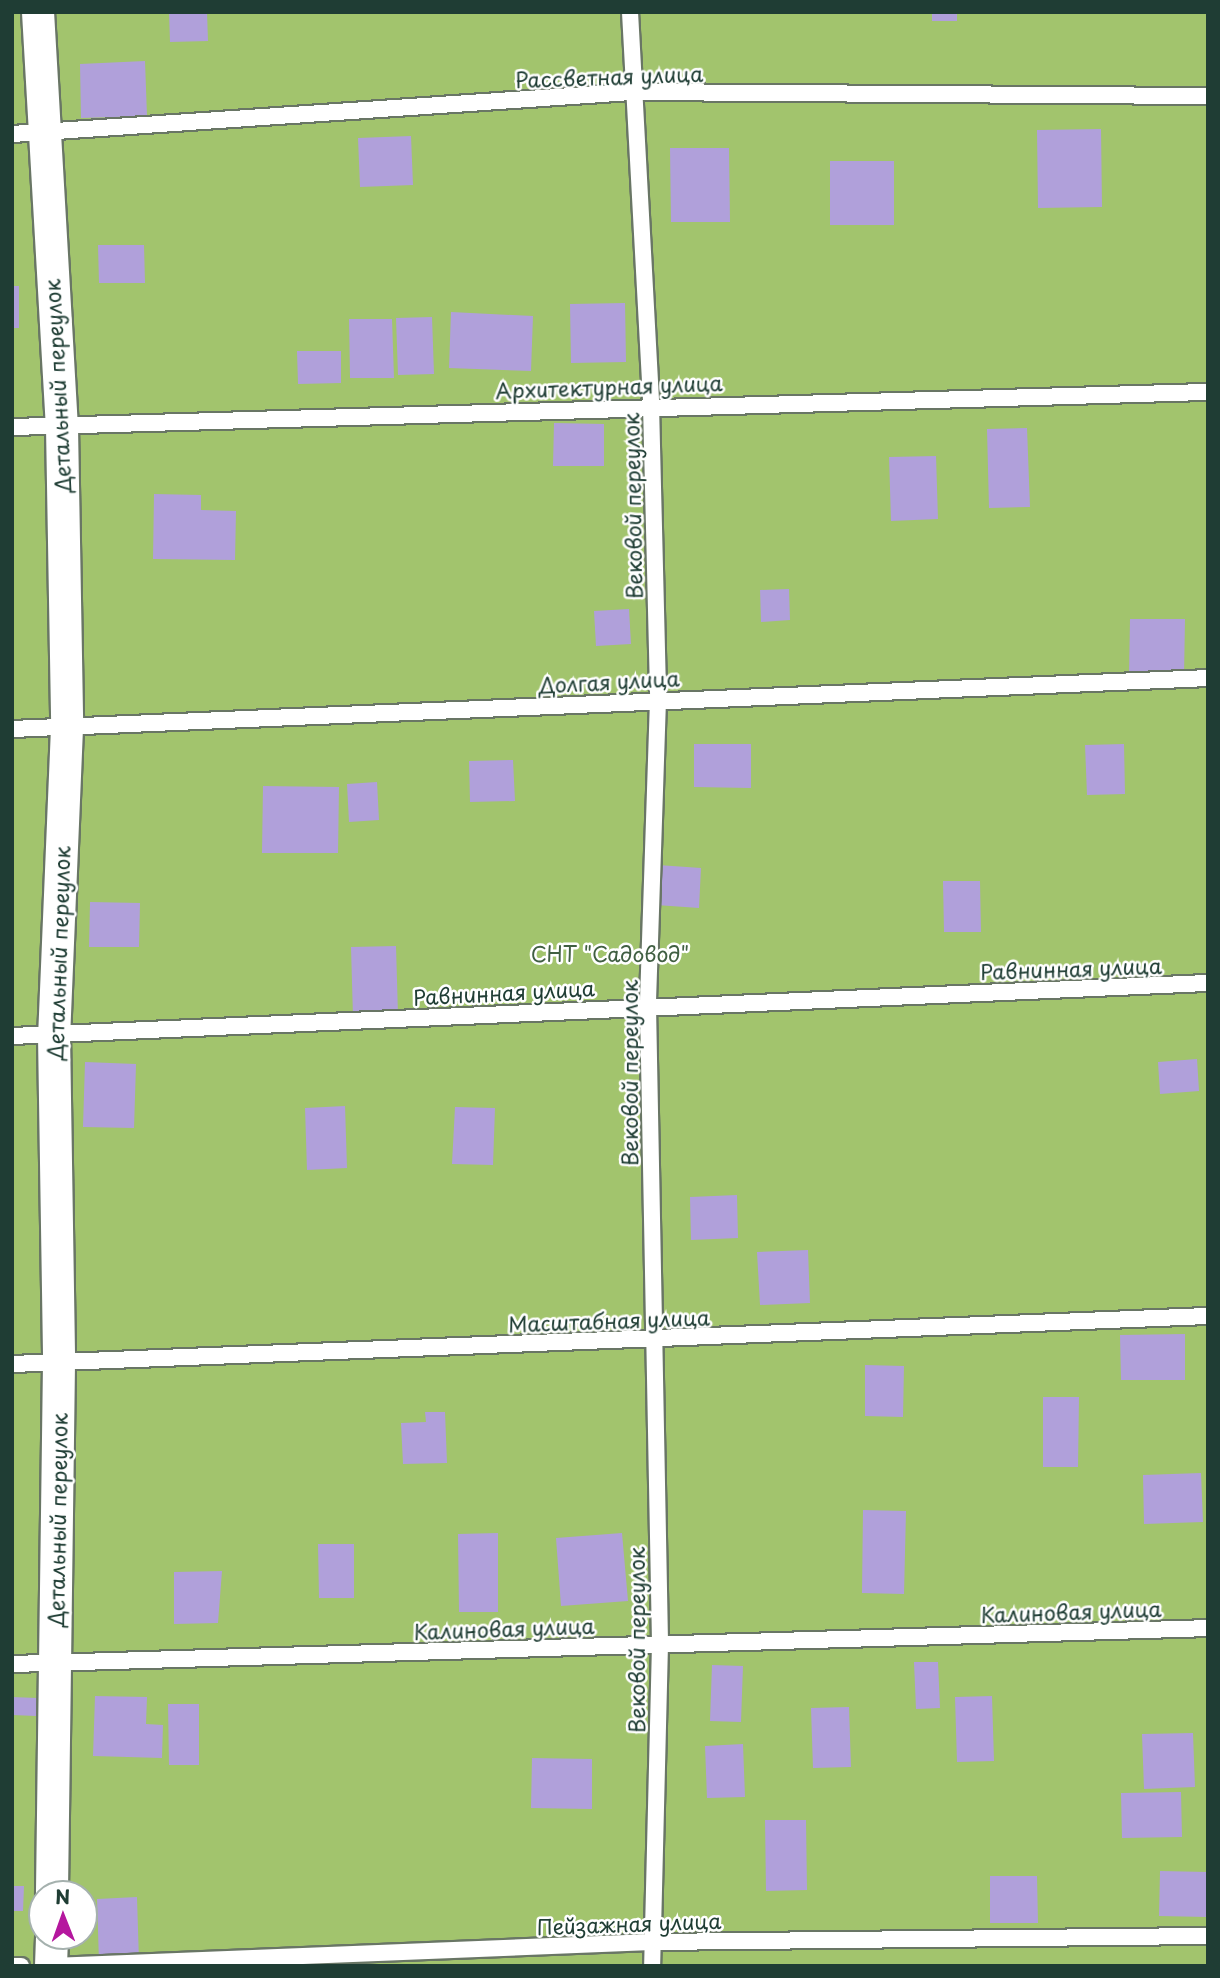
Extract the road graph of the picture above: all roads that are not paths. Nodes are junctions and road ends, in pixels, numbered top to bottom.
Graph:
1 (38, 12) edge
2 (630, 12) edge
3 (631, 92) junction
4 (1208, 96) edge
5 (26, 134) edge
6 (1208, 392) edge
7 (651, 405) junction
8 (12, 427) edge
9 (62, 427) junction
10 (1208, 678) edge
11 (658, 700) junction
12 (67, 728) junction
13 (12, 729) edge
14 (1208, 984) edge
15 (648, 1006) junction
16 (54, 1035) junction
17 (12, 1036) edge
18 (1208, 1316) edge
19 (652, 1340) junction
20 (59, 1363) junction
21 (12, 1364) edge
22 (1208, 1628) edge
23 (660, 1644) junction
24 (12, 1664) edge
25 (56, 1664) junction
26 (52, 1880) edge
27 (1208, 1936) edge
28 (652, 1942) junction
29 (12, 1966) edge
30 (21, 1966) edge
31 (52, 1966) edge
32 (652, 1966) edge

1 - 5 street, Детальный переулок
2 - 3 lane, Вековой переулок
3 - 4 lane, Рассветная улица
3 - 5 lane, Рассветная улица
3 - 7 lane, Вековой переулок
5 - 9 street, Детальный переулок
6 - 7 lane, Архитектурная улица
7 - 9 lane, Архитектурная улица
7 - 11 lane, Вековой переулок
8 - 9 lane, Архитектурная улица
9 - 12 street, Детальный переулок
10 - 11 lane, Долгая улица
11 - 12 lane, Долгая улица
11 - 15 lane, Вековой переулок
12 - 13 lane, Долгая улица
12 - 16 street, Детальный переулок
14 - 15 lane, Равнинная улица
15 - 16 lane, Равнинная улица
15 - 19 lane, Вековой переулок
16 - 17 lane, Равнинная улица
16 - 20 street, Детальный переулок
18 - 19 lane, Масштабная улица
19 - 20 lane, Масштабная улица
19 - 23 lane, Вековой переулок
20 - 21 lane, Масштабная улица
20 - 25 street, Детальный переулок
22 - 23 lane, Калиновая улица
23 - 25 lane, Калиновая улица
23 - 28 lane, Вековой переулок
24 - 25 lane, Калиновая улица
25 - 26 street, Детальный переулок
27 - 28 lane, Пейзажная улица
28 - 31 lane, Пейзажная улица
28 - 32 lane, Вековой переулок
29 - 30 lane

